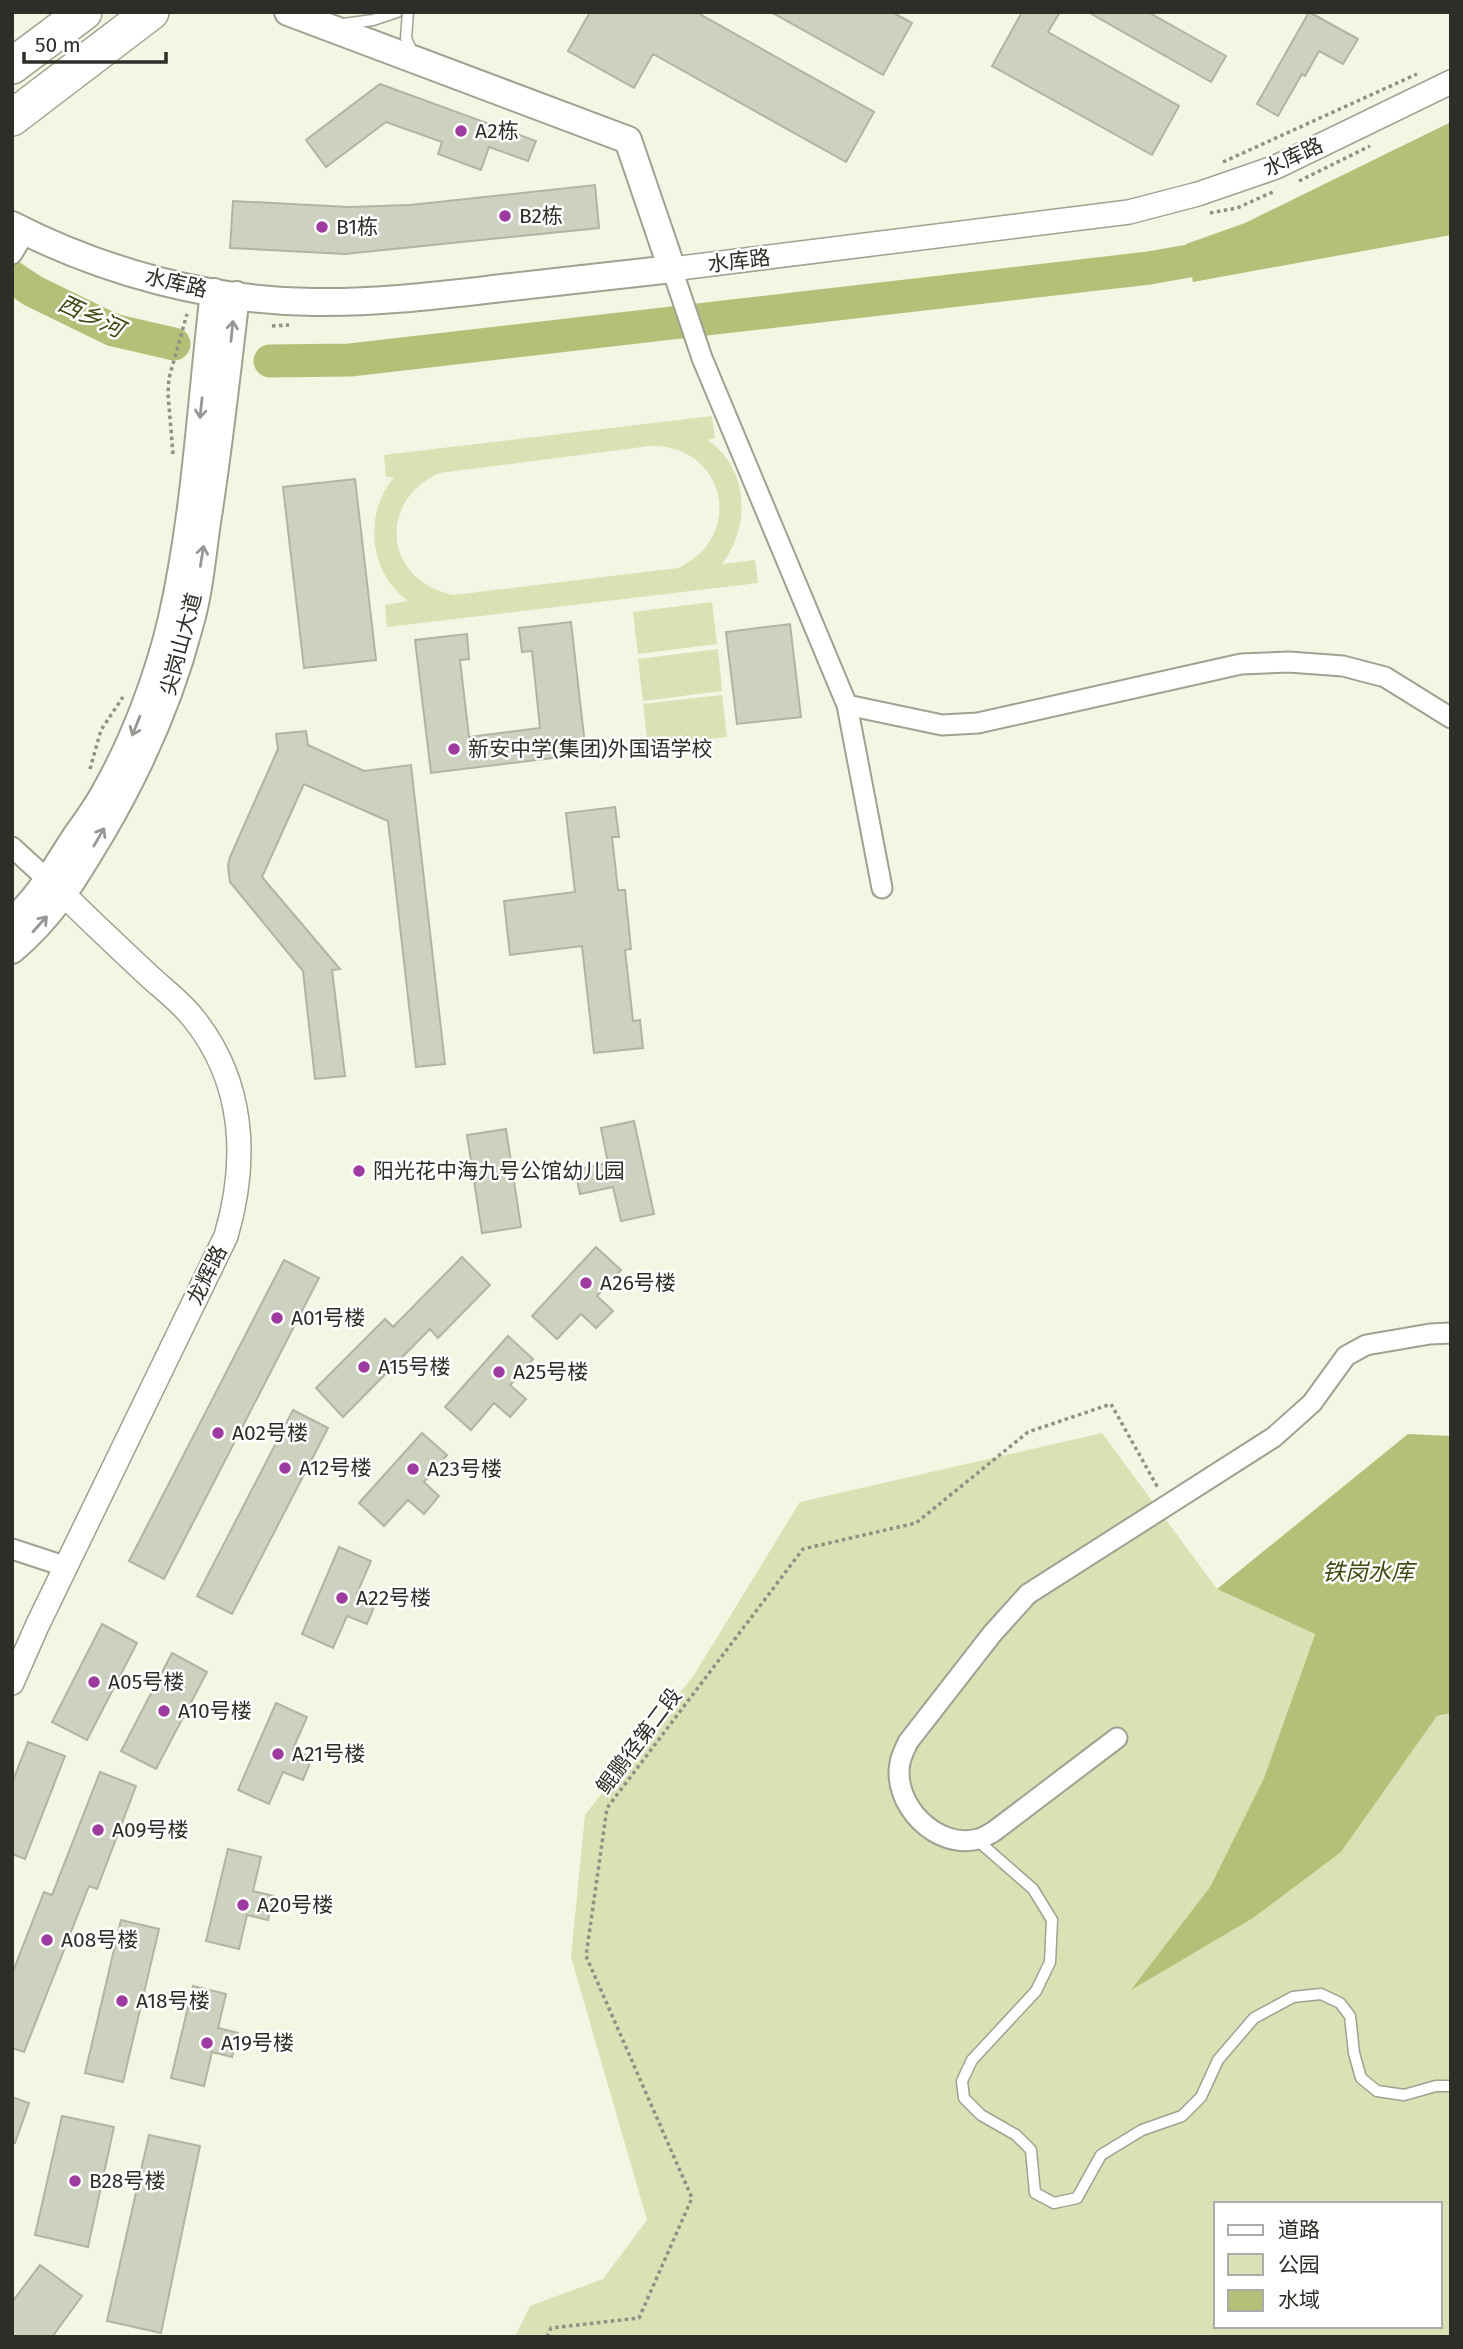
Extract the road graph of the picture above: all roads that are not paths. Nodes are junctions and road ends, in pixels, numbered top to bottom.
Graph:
1 (84, 12) edge
2 (151, 12) edge
3 (288, 12) edge
4 (397, 12) edge
5 (408, 12) edge
6 (314, 22) junction
7 (423, 65) junction
8 (12, 66) edge
9 (1451, 82) edge
10 (12, 118) edge
11 (17, 237) edge
12 (672, 269) junction
13 (225, 293) junction
14 (847, 705) junction
15 (1451, 718) edge
16 (12, 847) edge
17 (56, 888) junction
18 (883, 888) dead end
19 (12, 920) edge
20 (12, 950) edge
21 (1451, 1333) edge
22 (12, 1549) edge
23 (66, 1567) junction
24 (12, 1683) edge
25 (1117, 1738) dead end
26 (977, 1839) junction
27 (1451, 2086) edge

1 - 8 highway
2 - 10 highway
3 - 6 main road
4 - 6 lane
5 - 7 lane
6 - 7 main road
7 - 12 main road
9 - 12 street, 水库路
11 - 13 main road, 水库路
12 - 13 main road, 水库路
12 - 14 street
13 - 17 main road, 尖岗山大道
14 - 15 street
14 - 18 street
16 - 17 street
17 - 19 main road, 尖岗山大道
20 -> 17 main road, 尖岗山大道
17 - 23 street, 龙辉路
21 - 26 street
22 - 23 street
23 - 24 street, 龙辉路
25 - 26 street
26 - 27 lane

